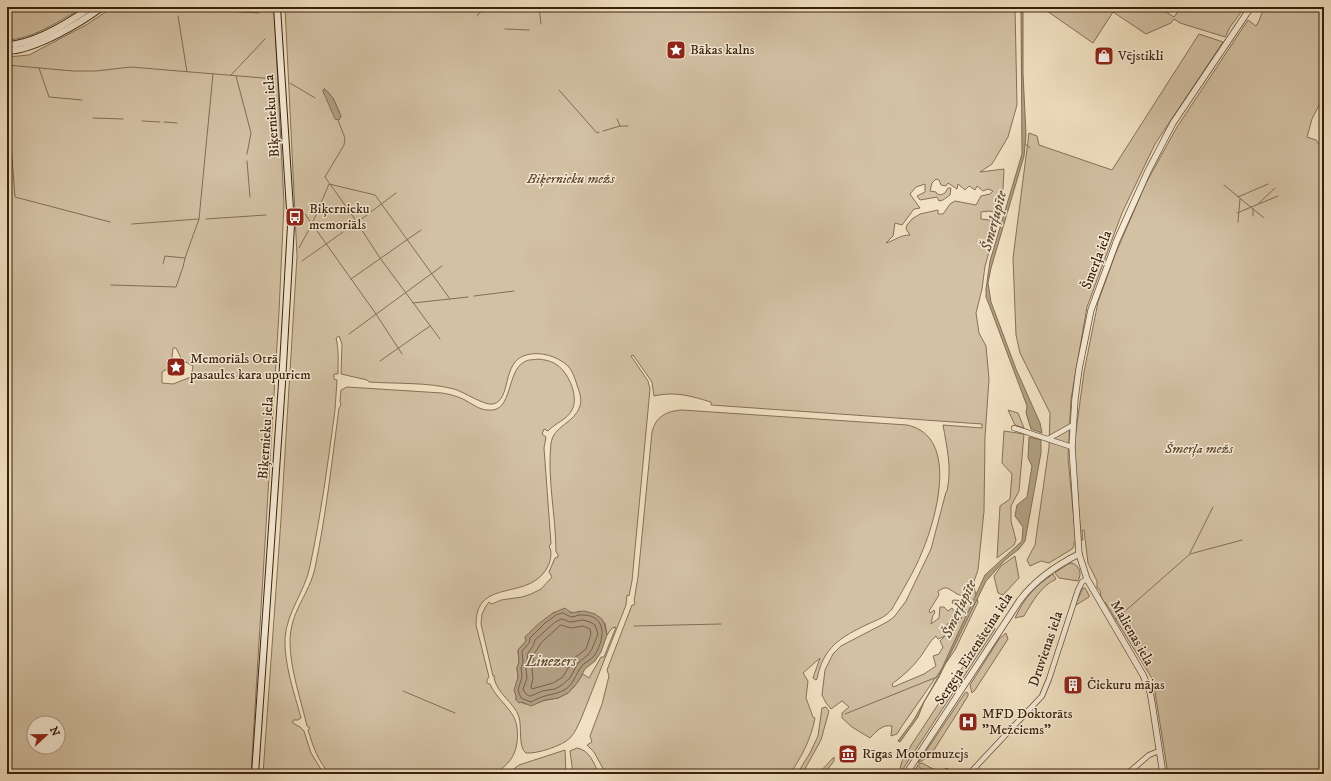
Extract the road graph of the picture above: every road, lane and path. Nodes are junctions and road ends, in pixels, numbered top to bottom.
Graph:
1 (91, 7) edge
2 (102, 7) edge
3 (277, 7) edge
4 (1251, 7) edge
5 (7, 45) edge
6 (7, 51) edge
7 (1073, 425) junction
8 (1014, 428) dead end
9 (1048, 439) junction
10 (1072, 447) junction
11 (1080, 554) junction
12 (1087, 579) junction
13 (1159, 751) junction
14 (255, 774) edge
15 (906, 774) edge
16 (969, 774) edge
17 (1128, 774) edge
18 (1163, 774) edge

1 - 5 main road
2 - 6 main road
3 - 14 main road, Biķernieku iela
4 - 7 street, Šmerļa iela
7 - 9 street
7 - 10 street, Šmerļa iela
8 - 9 street
9 - 10 street
10 - 11 street, Šmerļa iela
11 - 12 street, Malienas iela
11 - 15 street, Sergeja Eizenšteina iela
12 - 13 street, Malienas iela
12 - 16 street, Druvienas iela
13 - 17 street
13 - 18 street, Malienas iela

